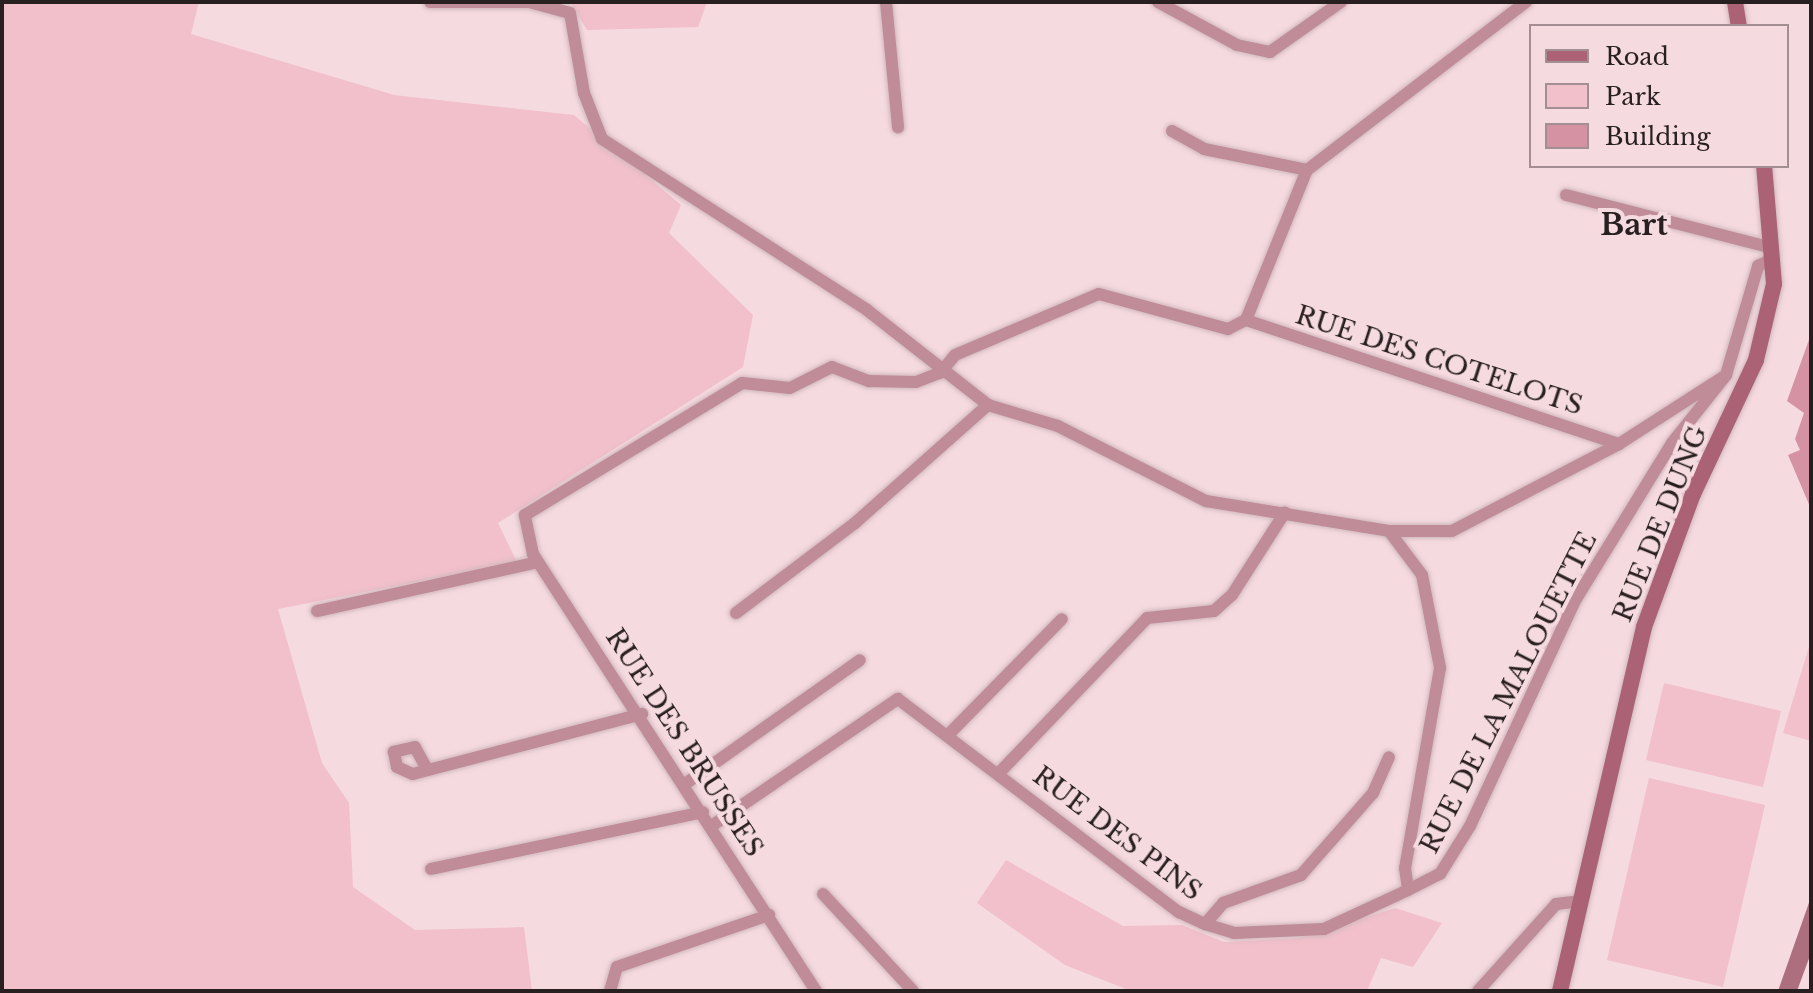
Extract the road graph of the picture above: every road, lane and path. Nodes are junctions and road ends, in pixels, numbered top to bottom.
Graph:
1 (430, 2) edge
2 (886, 2) edge
3 (1158, 2) edge
4 (1341, 2) edge
5 (1526, 2) edge
6 (1735, 2) edge
7 (465, 3) edge
8 (1739, 24) edge
9 (898, 127) dead end
10 (1172, 131) dead end
11 (1764, 168) edge
12 (1307, 170) junction
13 (1566, 195) dead end
14 (1772, 253) junction
15 (1246, 320) junction
16 (940, 373) junction
17 (1726, 375) junction
18 (988, 405) junction
19 (1619, 444) junction
20 (1285, 512) junction
21 (1389, 531) junction
22 (538, 562) junction
23 (317, 611) dead end
24 (736, 613) dead end
25 (1062, 619) dead end
26 (860, 660) dead end
27 (642, 714) junction
28 (949, 734) junction
29 (1389, 757) dead end
30 (427, 769) dead end
31 (999, 773) junction
32 (685, 784) junction
33 (703, 812) junction
34 (713, 825) junction
35 (431, 869) dead end
36 (1408, 890) junction
37 (823, 894) dead end
38 (1579, 901) junction
39 (769, 915) junction
40 (1205, 924) junction
41 (610, 991) edge
42 (816, 991) edge
43 (913, 991) edge
44 (1478, 991) edge
45 (1560, 991) edge

1 - 7 street
2 - 9 street
3 - 4 street
5 - 12 street
6 - 8 main road
7 - 16 street
10 - 12 street
11 - 14 main road, RUE DE DUNG
12 - 15 street
13 - 14 street
14 - 17 street, RUE DE LA MALOUETTE
14 - 38 main road, RUE DE DUNG
15 - 16 street
15 - 19 street, RUE DES COTELOTS
16 - 18 street
16 - 22 street, RUE DES BRUSSES
17 - 19 street
17 - 36 street, RUE DE LA MALOUETTE
18 - 20 street
18 - 24 street
19 - 21 street
20 - 21 street
20 - 31 street
21 - 36 street, RUE DE LA MALOUETTE
22 - 23 street
22 - 27 street, RUE DES BRUSSES
25 - 28 street
26 - 32 street
27 - 30 street
27 - 32 street, RUE DES BRUSSES
28 - 31 street, RUE DES PINS
28 - 34 street, RUE DES PINS
29 - 40 street
31 - 40 street, RUE DES PINS
32 - 33 street, RUE DES BRUSSES
33 - 34 street, RUE DES BRUSSES
33 - 35 street
34 - 39 street, RUE DES BRUSSES
36 - 40 street, RUE DES PINS
37 - 43 street
38 - 44 street
38 - 45 main road, RUE DE DUNG
39 - 41 street
39 - 42 street, RUE DES BRUSSES

